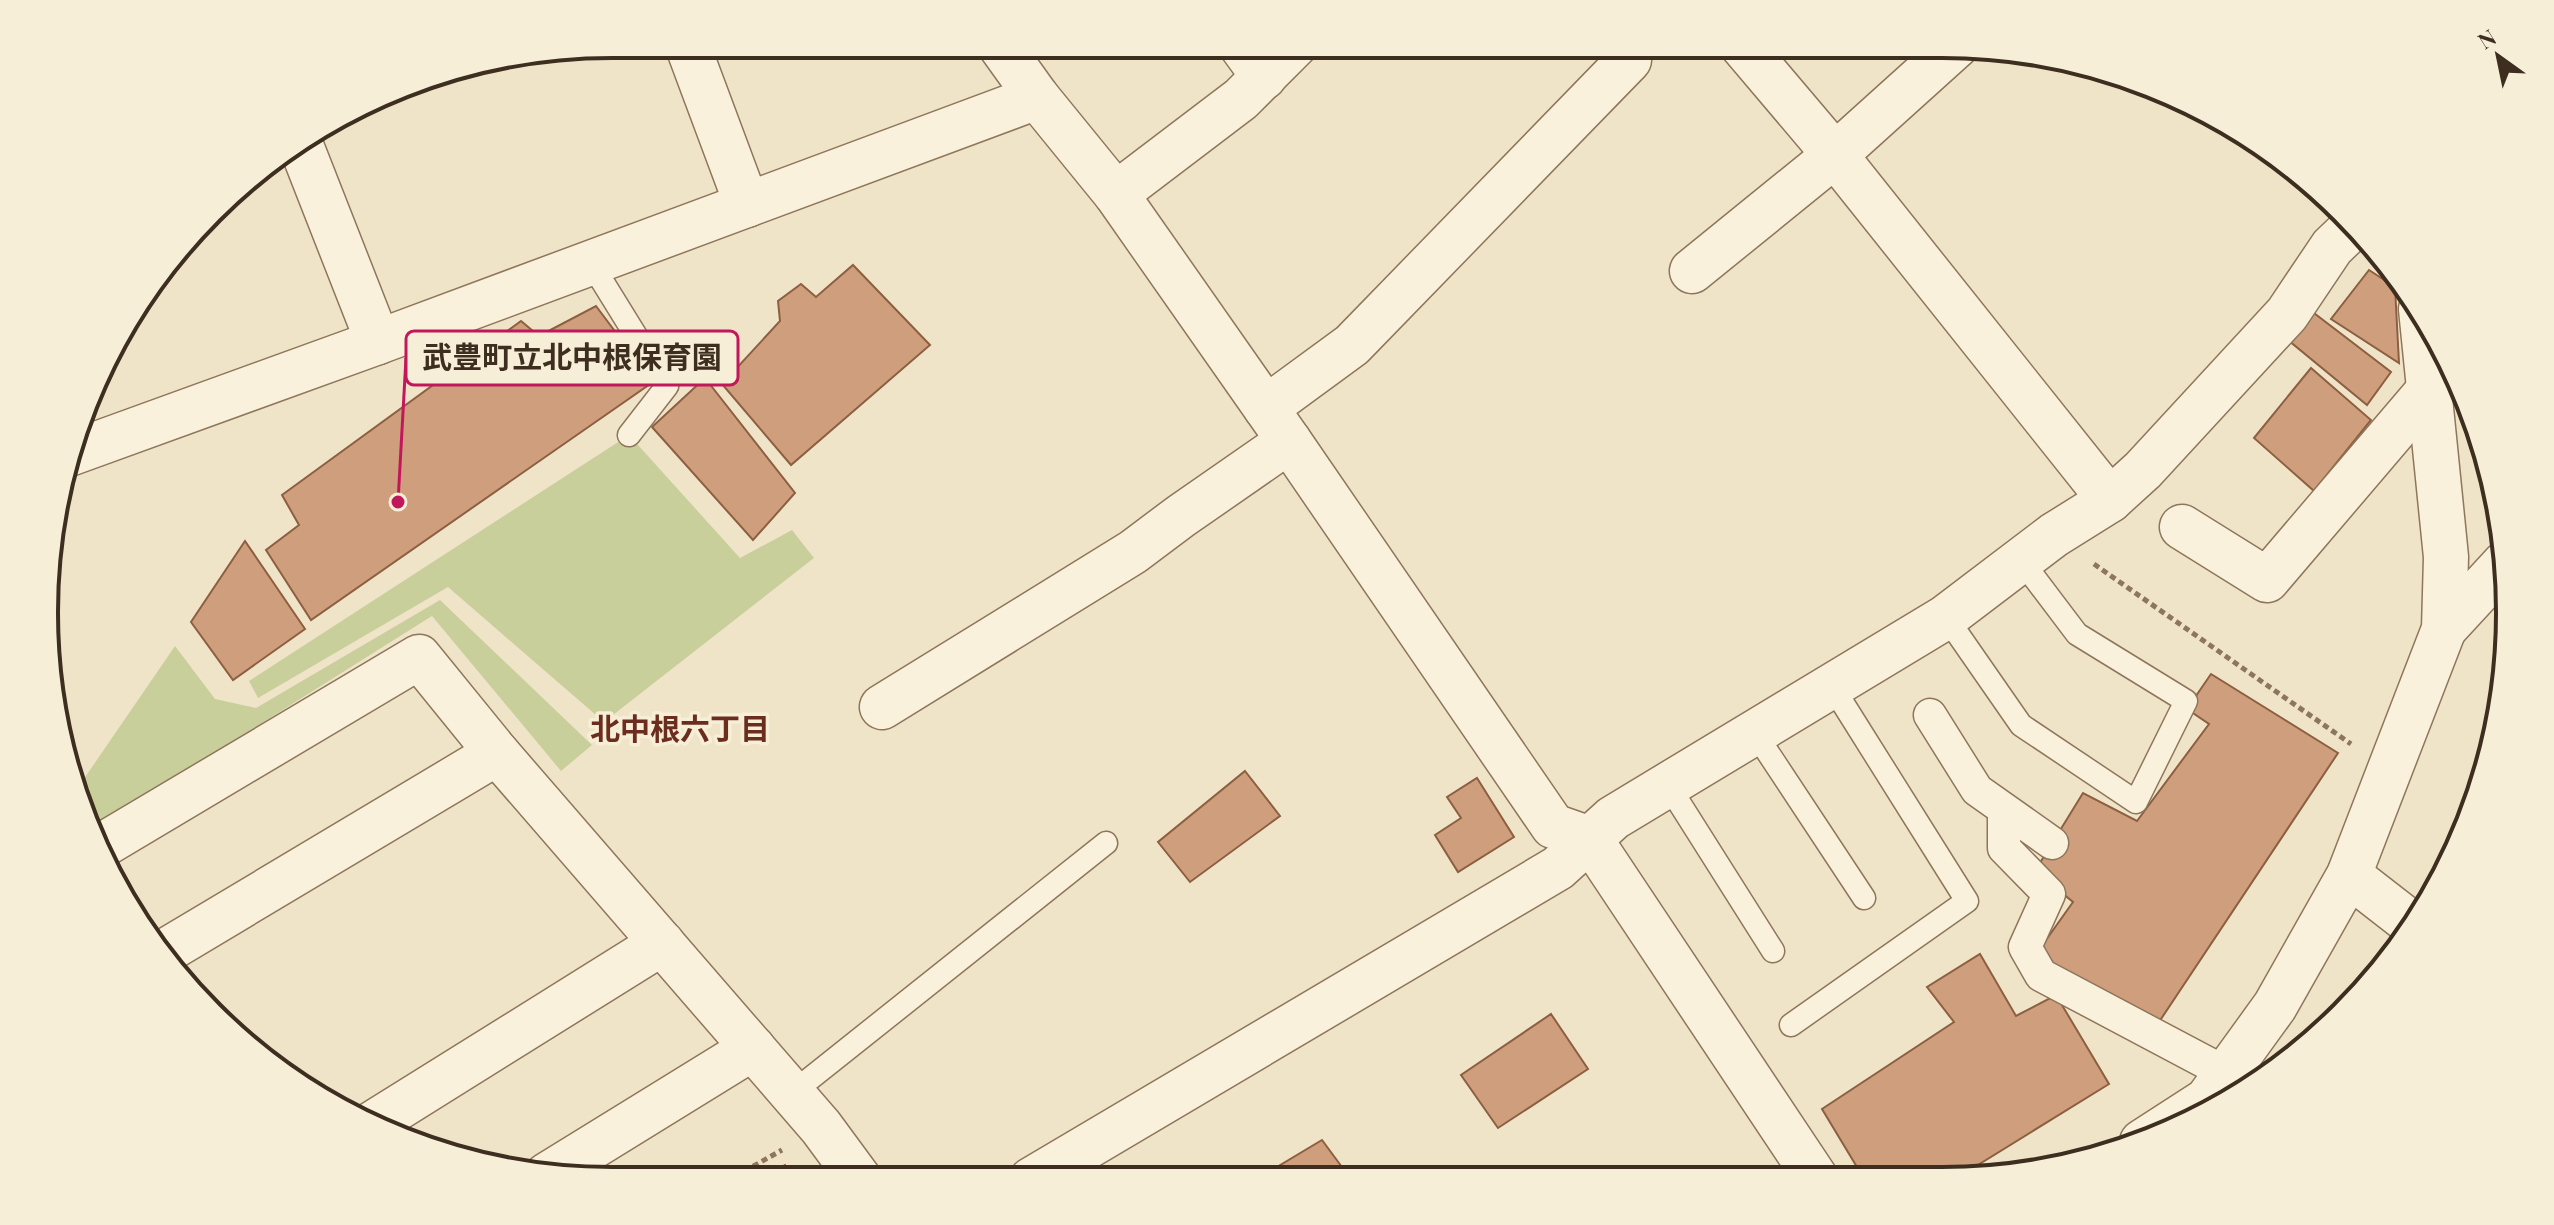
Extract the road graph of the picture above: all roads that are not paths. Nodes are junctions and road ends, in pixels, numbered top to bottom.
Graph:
1 (692, 58) edge
2 (1009, 58) edge
3 (1627, 58) edge
4 (1753, 58) edge
5 (1943, 58) edge
6 (1252, 61) edge
7 (1037, 97) junction
8 (303, 152) edge
9 (1835, 155) junction
10 (1116, 194) junction
11 (747, 205) junction
12 (2346, 234) edge
13 (591, 263) junction
14 (1692, 271) dead end
15 (2423, 338) edge
16 (378, 342) junction
17 (2428, 391) junction
18 (1277, 424) junction
19 (629, 435) dead end
20 (83, 449) edge
21 (2110, 500) junction
22 (2182, 527) dead end
23 (2037, 548) junction
24 (2495, 574) edge
25 (1946, 617) junction
26 (2444, 629) junction
27 (1832, 686) junction
28 (882, 707) dead end
29 (1930, 715) dead end
30 (1755, 733) junction
31 (497, 753) junction
32 (1668, 785) junction
33 (2004, 810) junction
34 (1590, 839) junction
35 (108, 842) edge
36 (1106, 843) dead end
37 (2052, 843) dead end
38 (2349, 875) junction
39 (1864, 898) dead end
40 (2405, 918) edge
41 (662, 943) junction
42 (171, 948) edge
43 (1773, 951) dead end
44 (1791, 1025) dead end
45 (753, 1048) junction
46 (2226, 1073) junction
47 (792, 1093) junction
48 (2208, 1099) edge
49 (383, 1117) edge
50 (564, 1165) edge
51 (850, 1167) edge
52 (1053, 1167) edge
53 (1808, 1167) edge

1 - 11 street
2 - 7 street
3 - 18 street
4 - 9 street
5 - 9 street
6 - 10 street
7 - 10 street
7 - 11 street
8 - 16 street
9 - 14 street
9 - 21 street
10 - 18 street
11 - 13 street
12 - 21 street
13 - 16 street
13 - 19 lane
15 - 17 street
16 - 20 street
17 - 22 street
17 - 26 street
18 - 28 street
18 - 34 street
21 - 23 street
23 - 25 street
23 - 25 lane
24 - 26 street
25 - 27 street
26 - 38 street
27 - 30 street
27 - 44 lane
29 - 33 street
30 - 32 street
30 - 39 lane
31 - 35 street
31 - 41 street
31 - 42 street
32 - 34 street
32 - 43 lane
33 - 37 street
33 - 46 street
34 - 52 street
34 - 53 street
36 - 47 lane
38 - 40 street
38 - 46 street
41 - 45 street
41 - 49 street
45 - 47 street
45 - 50 street
46 - 48 street
47 - 51 street

